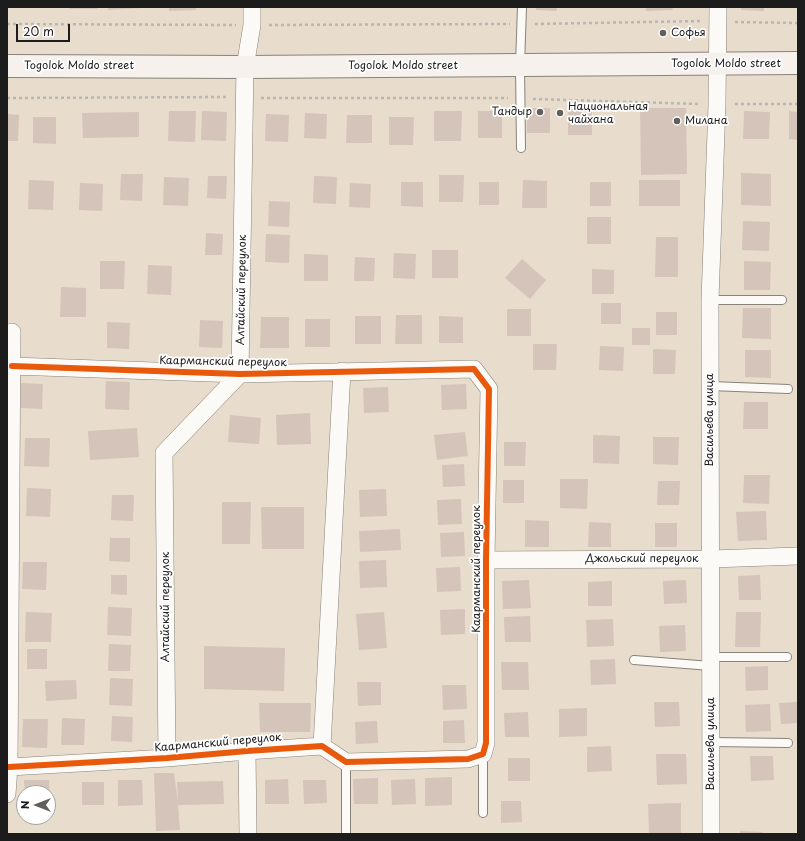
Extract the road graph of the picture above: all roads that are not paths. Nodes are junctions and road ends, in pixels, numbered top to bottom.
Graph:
1 (252, 7) edge
2 (522, 7) edge
3 (718, 14) edge
4 (718, 63) junction
5 (798, 63) edge
6 (7, 66) edge
7 (520, 66) junction
8 (245, 67) junction
9 (521, 148) dead end
10 (710, 300) junction
11 (782, 300) dead end
12 (12, 332) dead end
13 (12, 366) junction
14 (342, 371) junction
15 (240, 374) junction
16 (710, 386) junction
17 (788, 389) dead end
18 (798, 556) edge
19 (711, 559) junction
20 (486, 560) junction
21 (9, 564) edge
22 (787, 657) dead end
23 (634, 660) dead end
24 (711, 662) junction
25 (711, 742) junction
26 (788, 743) dead end
27 (322, 746) junction
28 (247, 750) junction
29 (483, 754) junction
30 (167, 758) junction
31 (346, 762) junction
32 (9, 767) junction
33 (7, 794) edge
34 (483, 813) dead end
35 (248, 834) edge
36 (346, 834) edge
37 (711, 834) edge

1 - 8 street, Алтайский переулок
2 - 7 lane
3 - 4 street, Васильева улица
4 - 5 main road, Togolok Moldo street
4 - 7 main road, Togolok Moldo street
4 - 10 street, Васильева улица
6 - 8 main road, Togolok Moldo street
7 - 8 main road, Togolok Moldo street
7 - 9 lane
8 - 15 street, Алтайский переулок
10 - 11 lane
10 - 16 street, Васильева улица
12 - 13 street
13 - 15 street, Каарманский переулок
13 - 21 street
14 - 15 street, Каарманский переулок
14 - 20 street, Каарманский переулок
14 - 27 street
15 - 30 street, Алтайский переулок
16 - 17 lane
16 - 19 street, Васильева улица
18 - 19 street, Джольский переулок
19 - 20 street, Джольский переулок
19 - 24 street, Васильева улица
20 - 29 street, Каарманский переулок
21 - 32 street
22 - 24 lane
23 - 24 lane
24 - 25 street, Васильева улица
25 - 26 lane
25 - 37 street, Васильева улица
27 - 28 street, Каарманский переулок
27 - 31 street
28 - 30 street, Каарманский переулок
28 - 35 street
29 - 31 street
29 - 34 lane
30 - 32 street, Каарманский переулок
31 - 36 lane
32 - 33 street

